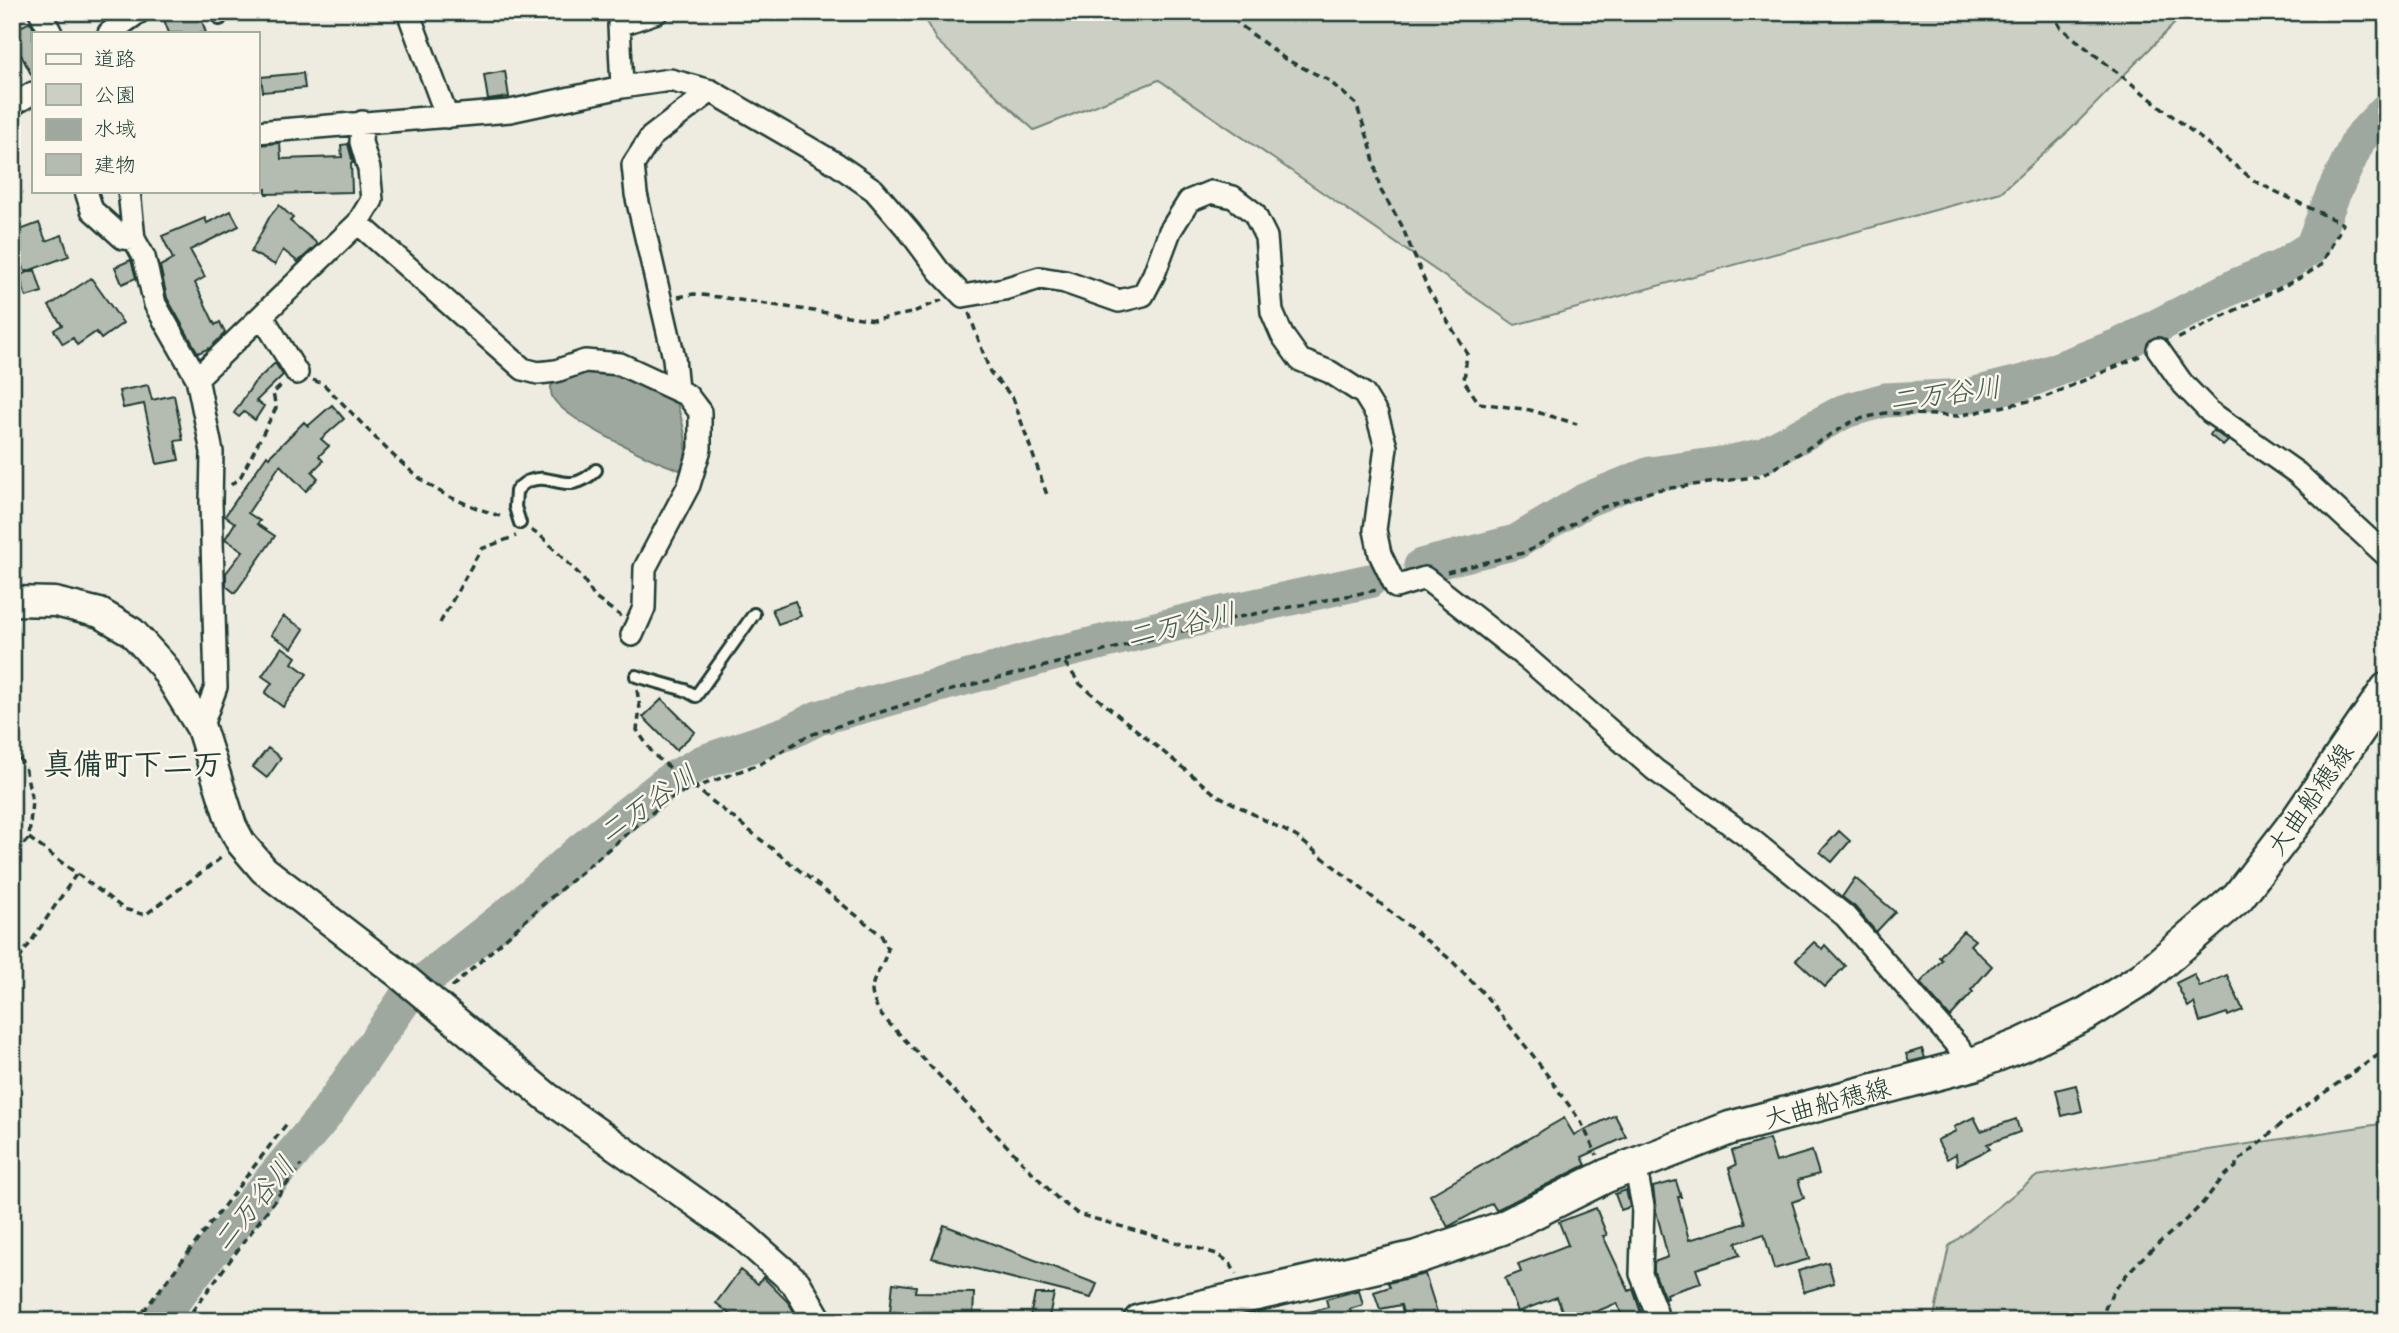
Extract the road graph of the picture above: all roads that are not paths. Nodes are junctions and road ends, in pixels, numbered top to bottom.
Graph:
1 (40, 12) edge
2 (139, 12) edge
3 (408, 12) edge
4 (657, 12) edge
5 (50, 32) edge
6 (110, 32) edge
7 (622, 87) junction
8 (711, 91) junction
9 (32, 94) edge
10 (12, 106) edge
11 (447, 117) junction
12 (362, 122) junction
13 (259, 132) edge
14 (86, 192) edge
15 (129, 192) edge
16 (358, 223) junction
17 (134, 239) junction
18 (262, 316) junction
19 (2158, 349) road end
20 (297, 373) road end
21 (197, 378) junction
22 (677, 390) junction
23 (596, 470) dead end
24 (520, 523) road end
25 (2387, 556) edge
26 (12, 601) edge
27 (754, 614) dead end
28 (632, 635) road end
29 (636, 676) road end
30 (2387, 689) edge
31 (201, 728) junction
32 (1973, 1064) junction
33 (1620, 1170) junction
34 (1183, 1316) edge
35 (818, 1321) edge
36 (1140, 1321) edge
37 (1656, 1321) edge

1 - 5 street
2 - 6 street
3 - 11 street
4 - 7 street
7 - 8 street
7 - 11 street
8 - 22 street
8 - 32 street
9 - 10 street
11 - 12 street
12 - 13 street
12 - 16 street
14 - 17 street
15 - 17 street
16 - 18 street
16 - 22 street
17 - 21 street
18 - 20 street
18 - 21 street
19 - 25 street
21 - 31 street
22 - 28 street
23 - 24 lane
26 - 31 street
27 - 29 lane
30 - 32 main road, 大曲船穂線
31 - 35 street
32 - 33 main road, 大曲船穂線
33 - 34 main road, 大曲船穂線
33 - 37 street
34 - 36 main road, 大曲船穂線

